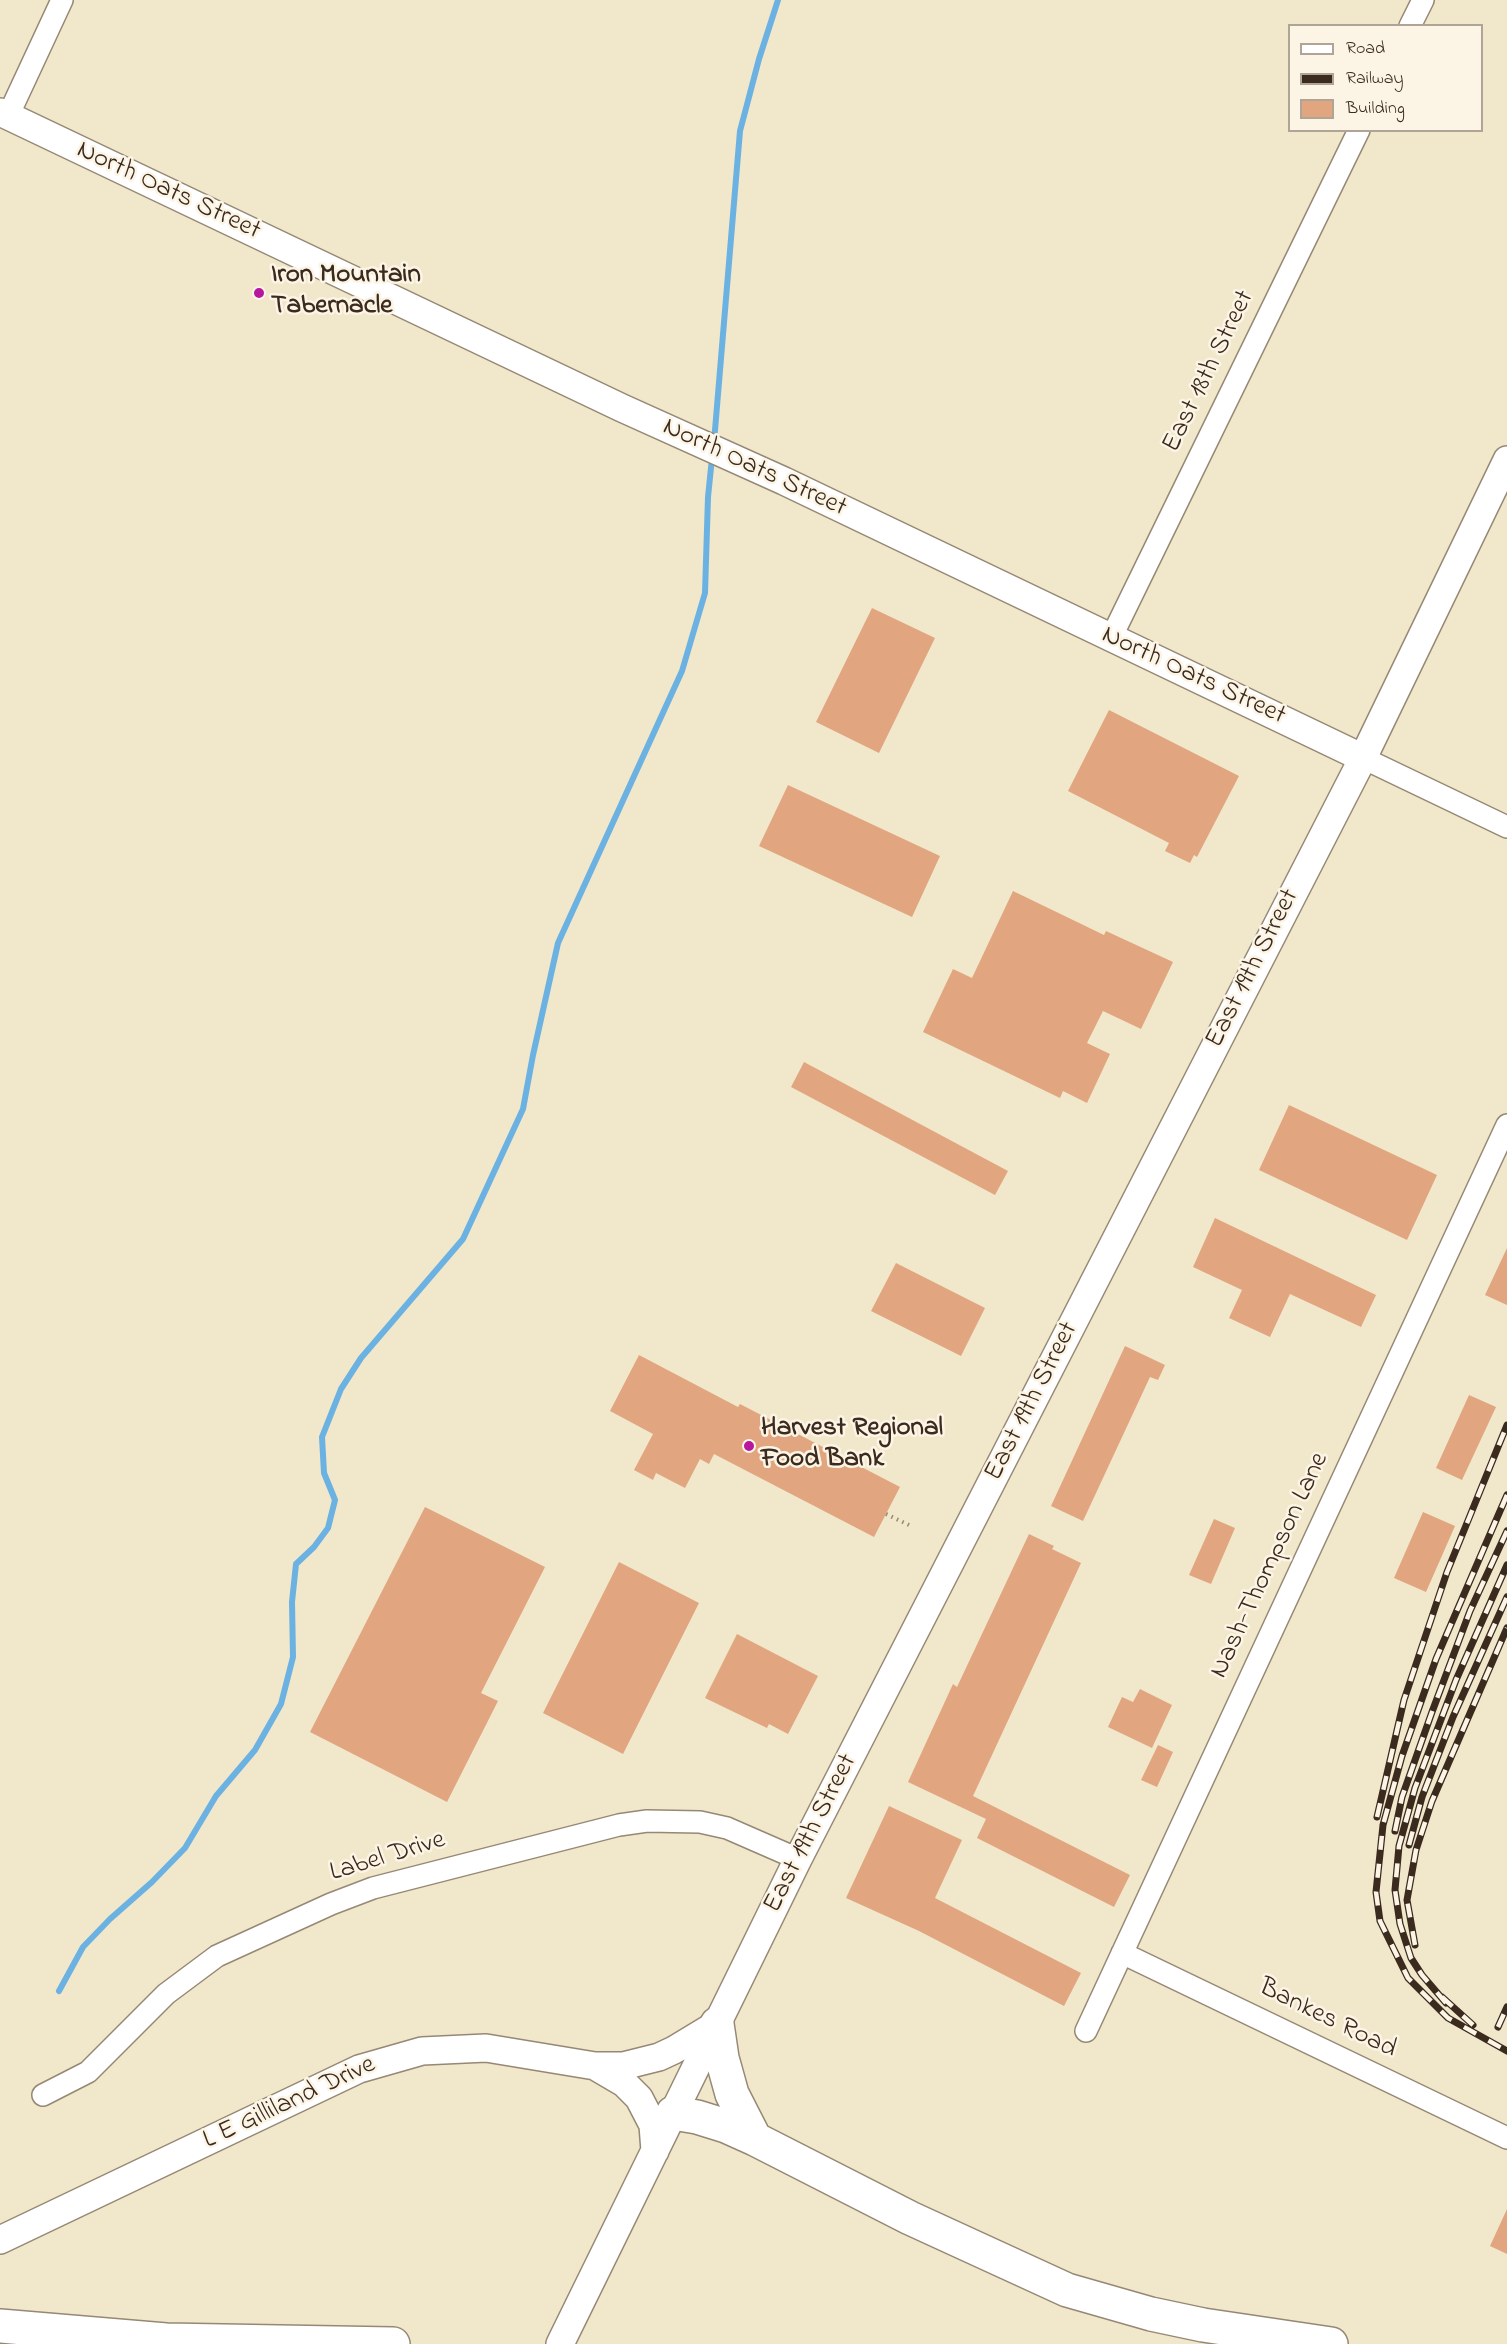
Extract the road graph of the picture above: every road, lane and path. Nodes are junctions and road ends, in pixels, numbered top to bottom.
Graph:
1 (62, 0) edge
2 (1423, 0) edge
3 (1411, 24) edge
4 (4, 114) edge
5 (1358, 132) edge
6 (1507, 460) edge
7 (1111, 638) junction
8 (1363, 758) junction
9 (1507, 827) edge
10 (1507, 1125) edge
11 (886, 1514) dead end
12 (911, 1526) dead end
13 (798, 1859) junction
14 (1122, 1953) junction
15 (717, 2024) junction
16 (1086, 2031) dead end
17 (595, 2066) junction
18 (43, 2095) dead end
19 (674, 2113) junction
20 (1507, 2138) edge
21 (755, 2139) junction
22 (655, 2151) junction
23 (0, 2240) edge
24 (0, 2326) edge
25 (393, 2344) edge
26 (560, 2344) edge
27 (1331, 2344) edge

1 - 4 street
2 - 3 street
4 - 7 street, North Oats Street
5 - 7 street, East 18th Street
6 - 8 street, East 19th Street
7 - 8 street, North Oats Street
8 - 9 street, North Oats Street
8 - 13 street, East 19th Street
10 - 14 street, Nash-Thompson Lane
11 - 12 path
13 - 15 street, East 19th Street
13 - 18 street, Label Drive
14 - 16 street, Nash-Thompson Lane
14 - 20 street, Bankes Road
15 - 17 street
15 - 19 street, East 19th Street
15 - 21 highway
17 - 22 street, L E Gilliland Drive
17 - 23 street, L E Gilliland Drive
19 - 21 highway
19 - 22 street, East 19th Street
21 - 27 highway
22 - 26 street, East 19th Street
24 - 25 highway

